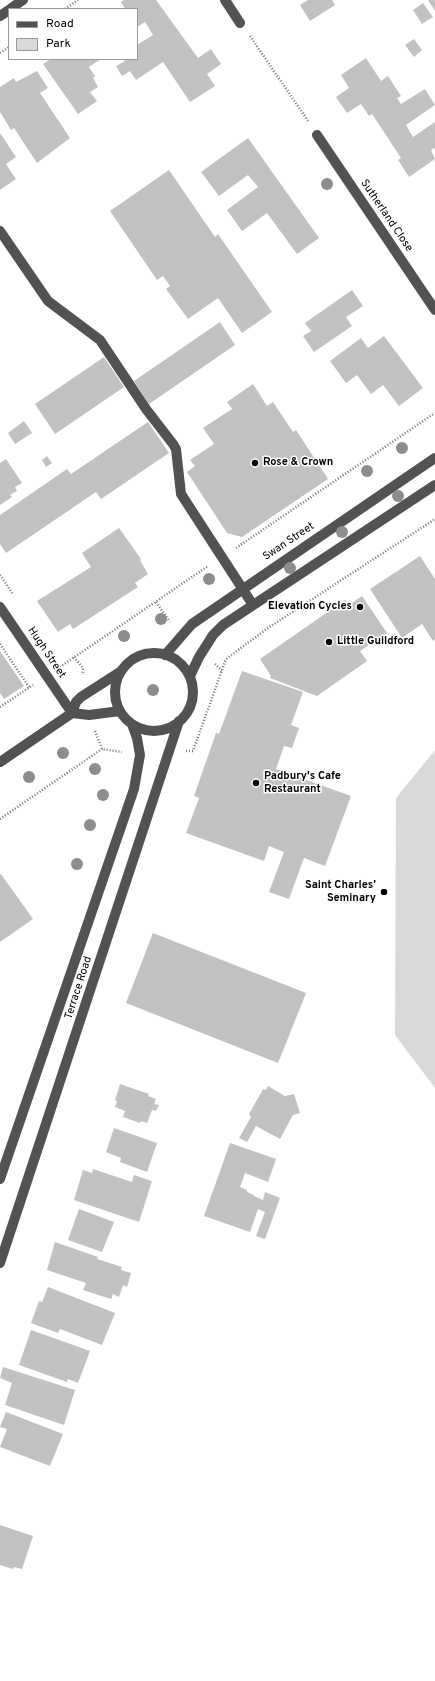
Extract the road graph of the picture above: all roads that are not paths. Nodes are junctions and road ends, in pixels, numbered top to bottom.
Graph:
1 (24, 0) edge
2 (225, 0) edge
3 (12, 8) edge
4 (240, 23) road end
5 (317, 135) road end
6 (0, 231) edge
7 (435, 310) edge
8 (435, 458) edge
9 (435, 485) edge
10 (242, 589) junction
11 (253, 605) junction
12 (0, 607) edge
13 (165, 655) junction
14 (120, 672) junction
15 (190, 676) junction
16 (120, 711) junction
17 (72, 713) junction
18 (179, 721) junction
19 (132, 724) junction
20 (0, 762) edge
21 (0, 1179) edge
22 (0, 1263) edge

1 - 3 street
2 - 4 street
5 - 7 street, Sutherland Close
6 - 10 street
8 - 10 street, Swan Street
9 - 11 street
10 - 11 street
10 - 13 street, Swan Street
11 - 15 street
12 - 17 street, Hugh Street
13 - 14 street
13 - 15 street
14 - 16 street
14 - 17 street
15 - 18 street
16 - 17 street
16 - 19 street
17 - 20 street
18 - 19 street
18 - 22 street, Terrace Road
19 - 21 street, Terrace Road

